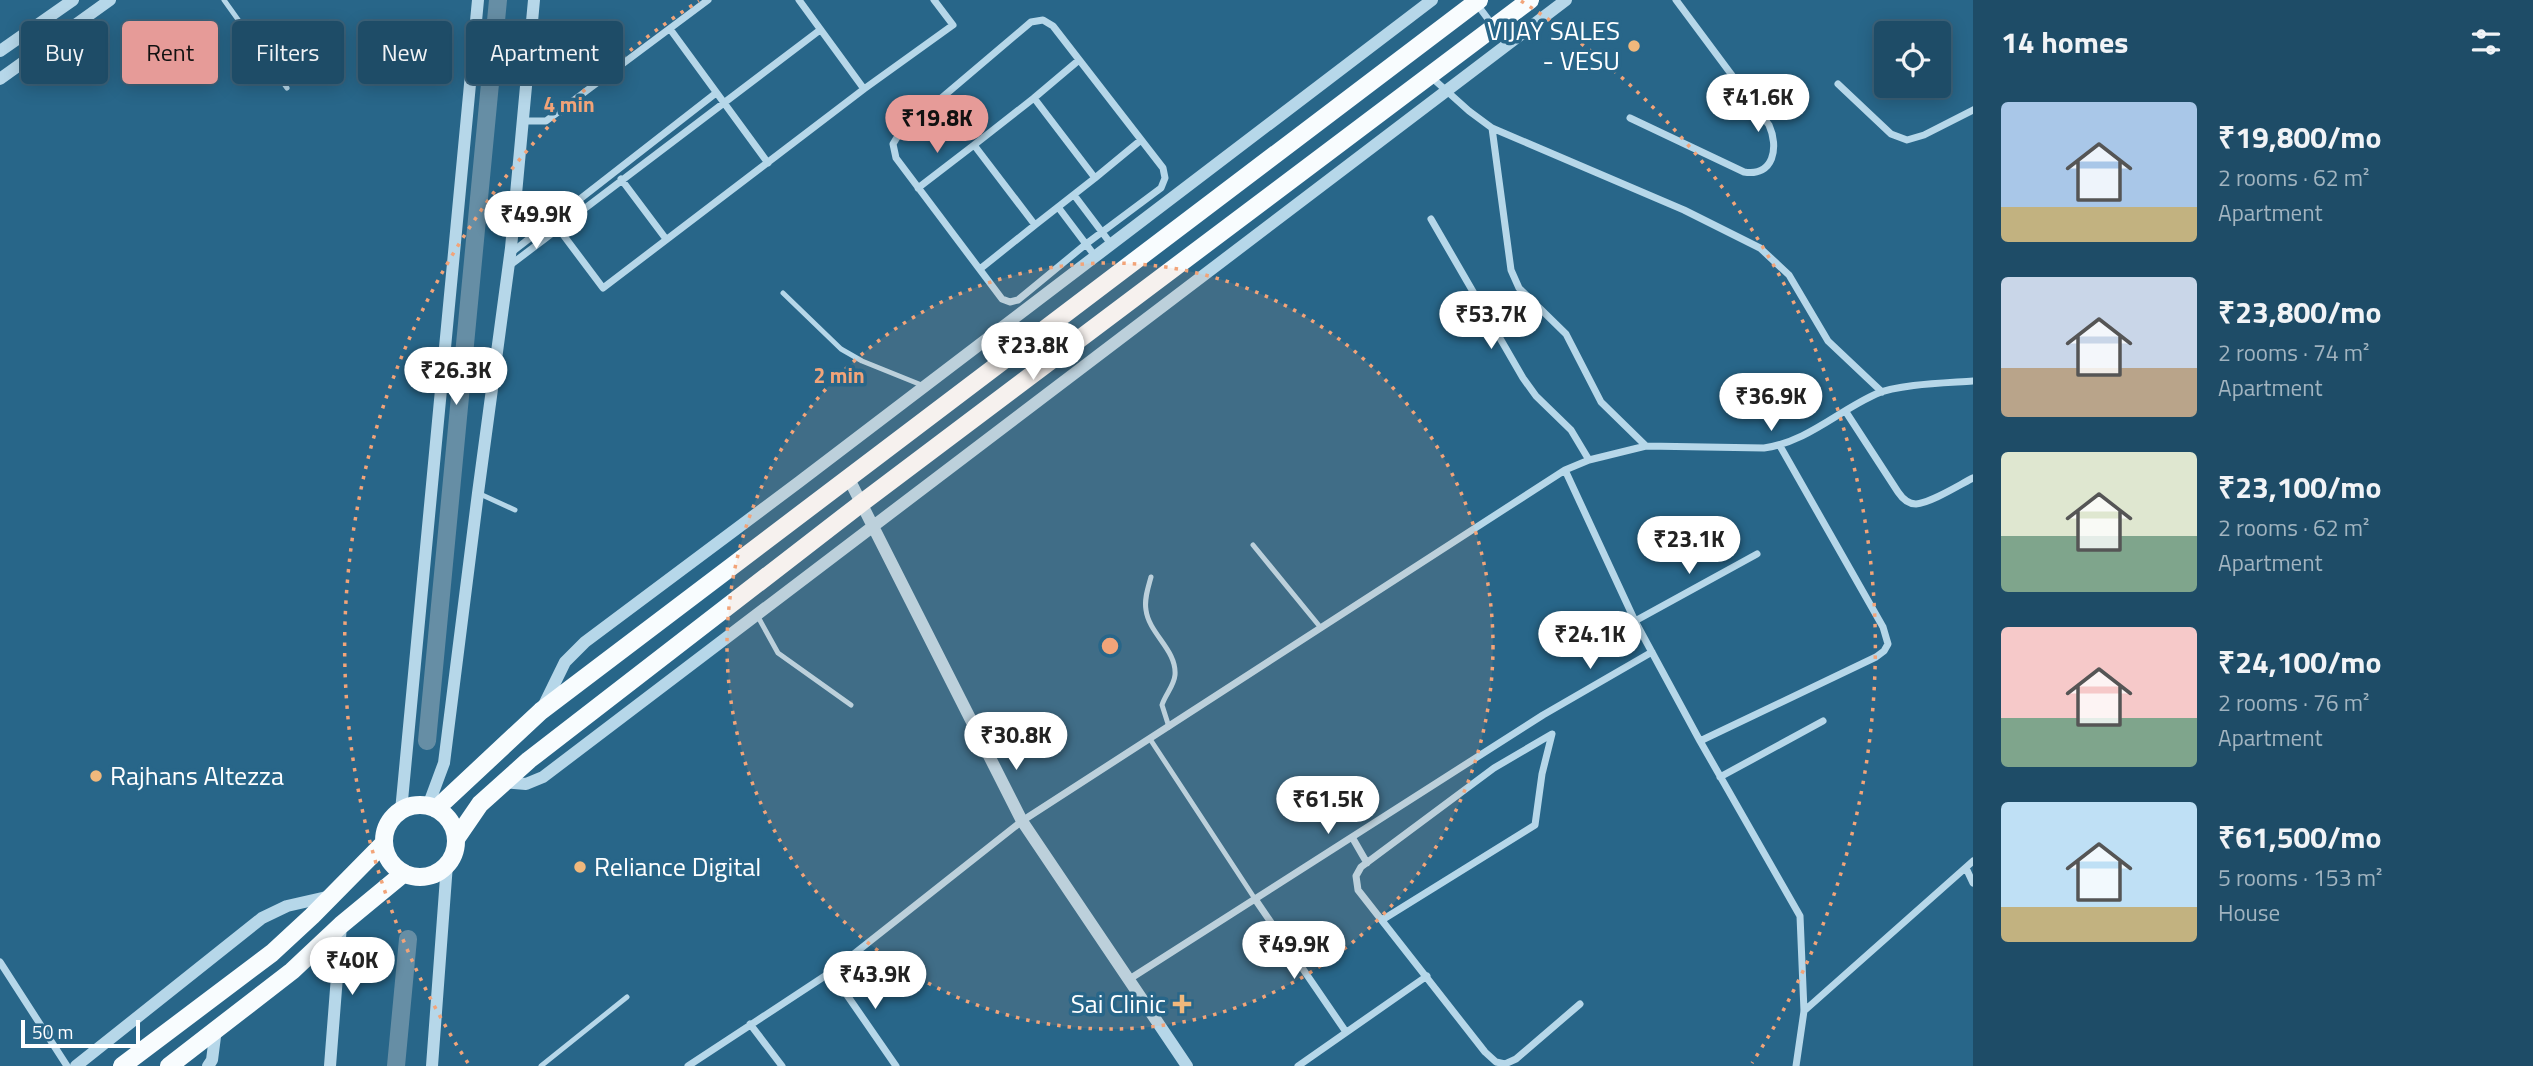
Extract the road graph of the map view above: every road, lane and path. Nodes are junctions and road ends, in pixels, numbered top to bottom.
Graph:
1 (73, 0) edge
2 (110, 0) edge
3 (224, 0) edge
4 (478, 0) edge
5 (534, 0) edge
6 (708, 0) edge
7 (799, 0) edge
8 (934, 0) edge
9 (1432, 0) edge
10 (1530, 0) edge
11 (1566, 0) edge
12 (1676, 0) edge
13 (1476, 1) edge
14 (1494, 27) junction
15 (670, 29) junction
16 (820, 30) junction
17 (0, 51) edge
18 (1079, 60) junction
19 (1430, 75) junction
20 (0, 79) edge
21 (1838, 84) dead end
22 (287, 88) dead end
23 (864, 89) junction
24 (1447, 91) junction
25 (716, 93) junction
26 (1034, 98) junction
27 (723, 102) junction
28 (1973, 110) edge
29 (1630, 118) dead end
30 (524, 121) junction
31 (1492, 128) junction
32 (1142, 140) junction
33 (974, 145) junction
34 (768, 163) junction
35 (1095, 178) junction
36 (621, 179) junction
37 (918, 188) junction
38 (1074, 195) junction
39 (1058, 207) junction
40 (1431, 219) dead end
41 (1035, 225) junction
42 (558, 228) junction
43 (1101, 232) junction
44 (666, 239) junction
45 (1086, 244) junction
46 (1111, 244) junction
47 (1095, 256) junction
48 (510, 259) junction
49 (980, 269) junction
50 (783, 293) dead end
51 (1973, 381) edge
52 (924, 386) junction
53 (1882, 392) junction
54 (1846, 412) junction
55 (1646, 446) junction
56 (1780, 446) junction
57 (1589, 460) junction
58 (1565, 470) junction
59 (848, 477) junction
60 (1973, 478) edge
61 (478, 492) junction
62 (863, 502) junction
63 (515, 510) dead end
64 (874, 526) junction
65 (1253, 545) dead end
66 (1757, 554) dead end
67 (1151, 577) dead end
68 (757, 615) junction
69 (1635, 621) junction
70 (1321, 628) junction
71 (1651, 652) junction
72 (851, 705) dead end
73 (541, 711) junction
74 (1823, 722) dead end
75 (1168, 727) junction
76 (1150, 739) junction
77 (1700, 741) junction
78 (1720, 777) junction
79 (504, 782) junction
80 (432, 808) junction
81 (401, 811) junction
82 (1022, 821) junction
83 (1352, 837) junction
84 (456, 839) junction
85 (384, 843) junction
86 (1973, 861) edge
87 (1367, 863) junction
88 (447, 864) junction
89 (1966, 868) junction
90 (404, 873) junction
91 (1973, 883) edge
92 (332, 896) junction
93 (1255, 899) junction
94 (1382, 920) junction
95 (341, 925) junction
96 (0, 962) edge
97 (831, 972) junction
98 (1427, 976) junction
99 (1128, 980) junction
100 (627, 997) dead end
101 (1580, 1004) dead end
102 (1804, 1011) junction
103 (750, 1024) junction
104 (216, 1029) junction
105 (1346, 1032) junction
106 (67, 1066) edge
107 (76, 1066) edge
108 (122, 1066) edge
109 (169, 1066) edge
110 (208, 1066) edge
111 (330, 1066) edge
112 (432, 1066) edge
113 (541, 1066) edge
114 (688, 1066) edge
115 (782, 1066) edge
116 (896, 1066) edge
117 (1187, 1066) edge
118 (1298, 1066) edge
119 (1796, 1066) edge

1 - 17 street
2 - 20 street
3 - 22 lane
4 - 81 street
5 - 30 street
6 - 15 street
7 - 16 street
8 - 23 street
9 - 46 street
10 - 14 main road
11 - 24 street
12 - 29 street
13 - 14 street
13 - 59 main road
14 - 19 main road
15 - 25 street
15 - 30 street
16 - 23 street
16 - 27 street
18 - 26 street
18 - 32 street
18 - 37 street
19 - 24 street
19 - 62 main road
21 - 28 street
23 - 34 street
24 - 31 street
24 - 64 street
25 - 27 street
25 - 48 street
26 - 33 street
26 - 35 street
27 - 34 street
27 - 36 street
30 - 48 street
31 - 53 street
31 - 55 street
32 - 35 street
32 - 43 street
33 - 37 street
33 - 41 street
34 - 44 street
35 - 38 street
36 - 42 street
36 - 44 street
37 - 49 street
38 - 39 street
38 - 43 street
39 - 41 street
39 - 45 street
40 - 57 street
41 - 49 street
42 - 44 street
42 - 48 street
43 - 45 street
43 - 46 street
45 - 47 street
45 - 49 street
46 - 47 street
47 - 52 street
48 - 61 street
50 - 52 lane
51 - 53 street
52 - 73 street
53 - 54 street
54 - 56 street
54 - 60 street
55 - 56 street
55 - 57 street
56 - 77 street
57 - 58 street
58 - 69 street
58 - 70 street
59 - 62 street
59 - 73 main road
61 - 63 lane
61 - 80 street
62 - 64 street
62 - 79 main road
64 - 68 street
64 - 82 street
65 - 70 lane
66 - 69 street
67 - 75 lane
68 - 72 lane
68 - 79 street
69 - 71 street
70 - 75 street
71 - 77 street
71 - 83 street
73 - 80 main road
74 - 78 street
75 - 76 street
76 - 82 street
76 - 93 lane
77 - 78 street
78 - 102 street
79 - 84 main road
80 - 81 main road
80 - 84 main road
81 - 85 main road
82 - 97 street
82 - 99 street
83 - 87 street
83 - 93 street
84 - 88 main road
85 - 90 main road
85 - 92 main road
86 - 89 street
87 - 94 street
87 - 94 street
88 - 90 main road
88 - 112 street
89 - 91 street
89 - 102 street
90 - 95 main road
92 - 107 street
92 - 108 main road
93 - 99 street
93 - 105 street
94 - 98 street
95 - 104 main road
95 - 111 street
96 - 106 street
97 - 103 street
97 - 116 street
98 - 101 street
98 - 105 street
99 - 117 street
100 - 113 lane
102 - 119 street
103 - 114 street
103 - 115 street
104 - 109 main road
104 - 110 street
105 - 118 street

